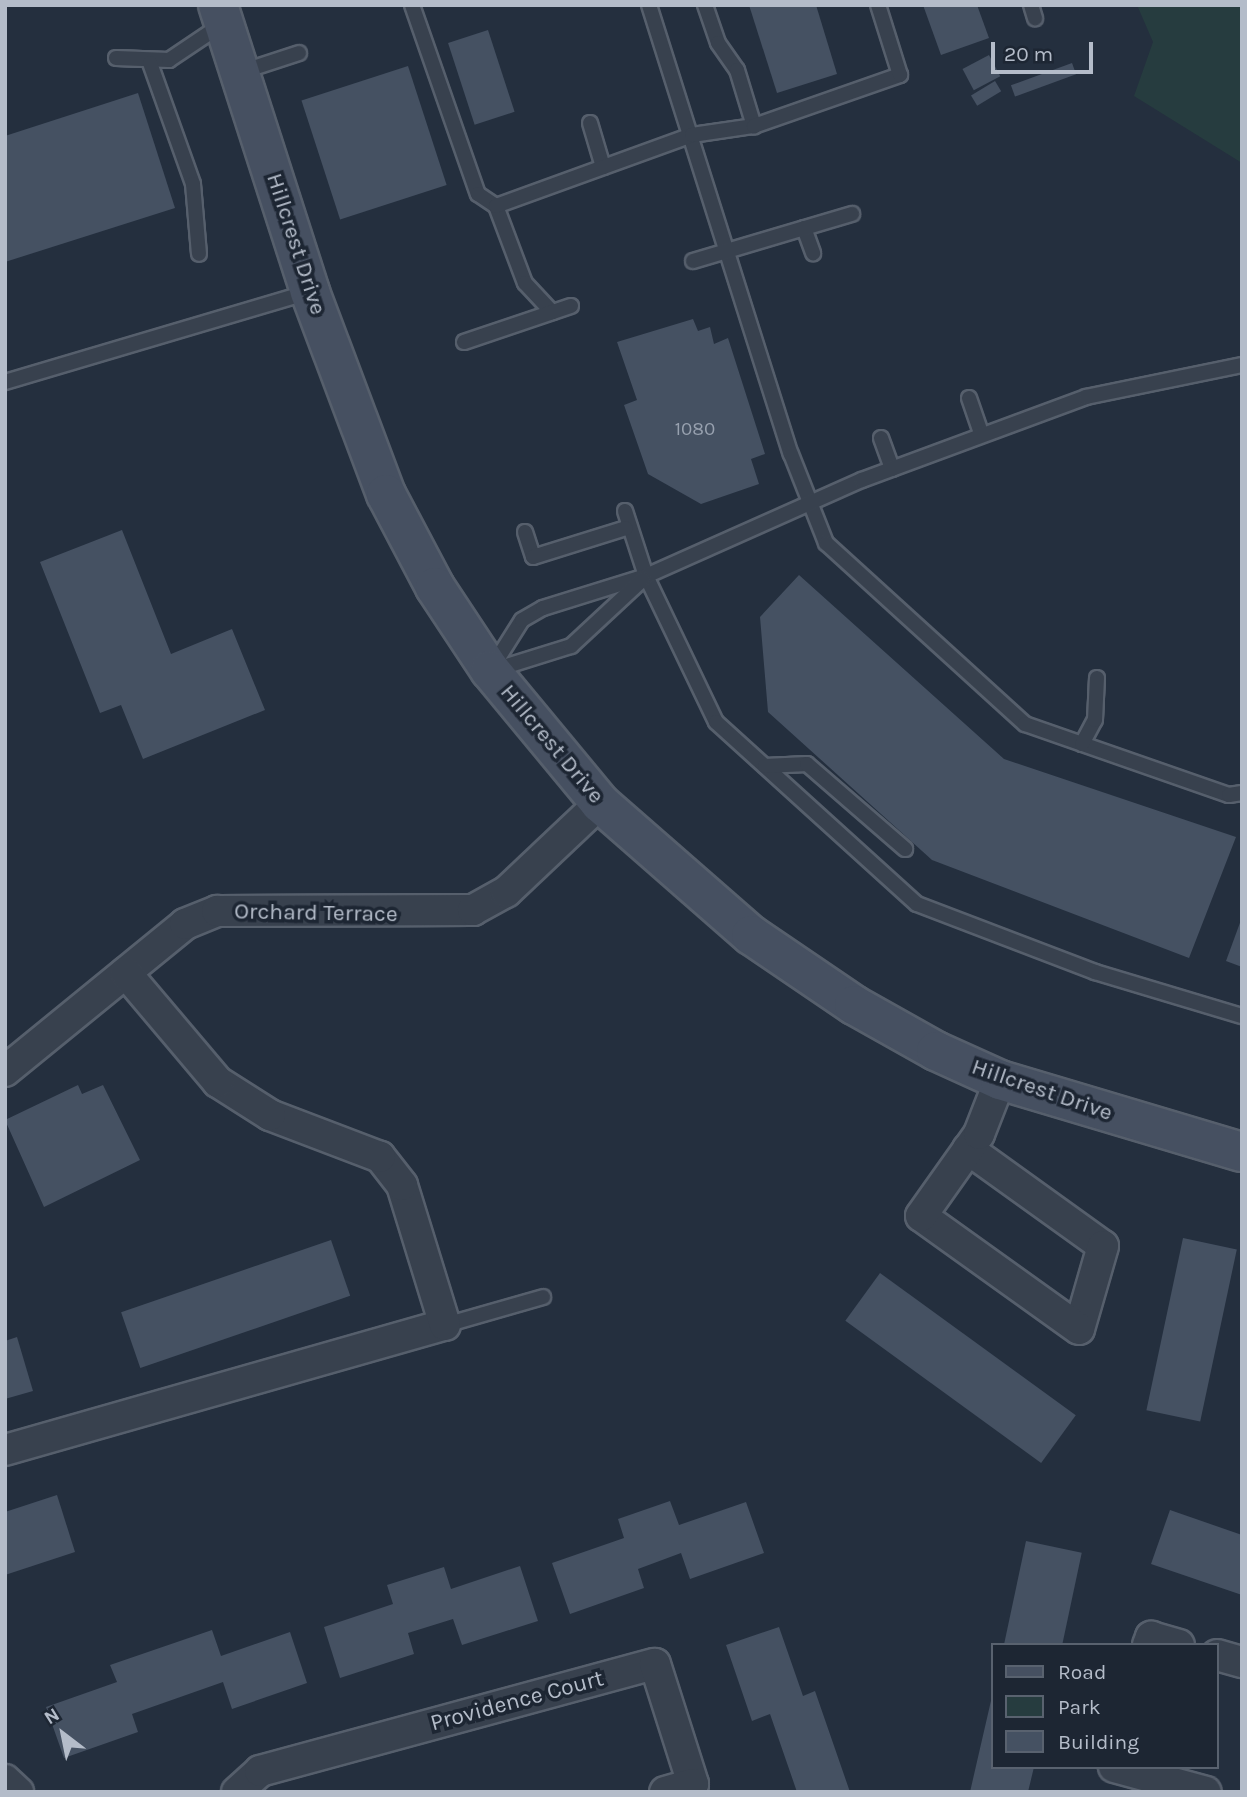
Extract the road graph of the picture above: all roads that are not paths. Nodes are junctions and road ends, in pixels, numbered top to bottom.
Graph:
1 (412, 5) edge
2 (649, 5) edge
3 (705, 5) edge
4 (878, 5) edge
5 (221, 14) edge
6 (299, 53) dead end
7 (116, 58) dead end
8 (150, 63) junction
9 (240, 72) junction
10 (590, 124) dead end
11 (754, 126) junction
12 (692, 135) junction
13 (603, 167) junction
14 (496, 206) junction
15 (852, 214) dead end
16 (804, 228) junction
17 (727, 251) junction
18 (813, 253) dead end
19 (199, 254) dead end
20 (693, 261) dead end
21 (310, 292) junction
22 (571, 306) dead end
23 (552, 312) junction
24 (464, 342) dead end
25 (1242, 365) edge
26 (5, 382) edge
27 (969, 398) dead end
28 (982, 435) junction
29 (881, 438) dead end
30 (891, 468) junction
31 (808, 504) junction
32 (625, 511) dead end
33 (626, 528) junction
34 (525, 532) dead end
35 (646, 576) junction
36 (490, 670) junction
37 (1097, 678) dead end
38 (1082, 744) junction
39 (765, 766) junction
40 (1242, 793) edge
41 (600, 803) junction
42 (905, 849) dead end
43 (126, 973) junction
44 (1242, 1016) edge
45 (5, 1071) edge
46 (1000, 1080) junction
47 (968, 1149) junction
48 (1242, 1152) edge
49 (543, 1297) dead end
50 (445, 1325) junction
51 (5, 1450) edge
52 (1149, 1643) edge
53 (1172, 1643) edge
54 (1219, 1656) edge
55 (1242, 1662) edge
56 (1121, 1769) edge
57 (237, 1792) edge
58 (665, 1792) edge
59 (1206, 1792) edge

1 - 14 lane
2 - 12 lane
3 - 11 lane
4 - 11 lane
5 - 8 lane
5 - 9 street, Hillcrest Drive
6 - 9 lane
7 - 8 lane
8 - 19 lane
9 - 21 street, Hillcrest Drive
10 - 13 lane
11 - 12 lane
12 - 13 lane
12 - 17 lane
13 - 14 lane
14 - 23 lane
15 - 16 lane
16 - 17 lane
16 - 18 lane
17 - 20 lane
17 - 31 lane
21 - 26 lane
21 - 36 street, Hillcrest Drive
22 - 23 lane
23 - 24 lane
25 - 28 lane
27 - 28 lane
28 - 30 lane
29 - 30 lane
30 - 31 lane
31 - 35 lane
31 - 38 lane
32 - 33 lane
33 - 34 lane
33 - 35 lane
35 - 36 lane
35 - 36 lane
35 - 39 lane
36 - 41 street, Hillcrest Drive
37 - 38 lane
38 - 40 lane
39 - 42 lane
39 - 44 lane
41 - 43 street, Orchard Terrace
41 - 46 street, Hillcrest Drive
43 - 45 street, Orchard Terrace
43 - 50 street
46 - 47 street
46 - 48 street, Hillcrest Drive
47 - 47 street
49 - 50 lane
50 - 51 street
52 - 53 street
54 - 55 street
56 - 59 street
57 - 58 street, Providence Court

